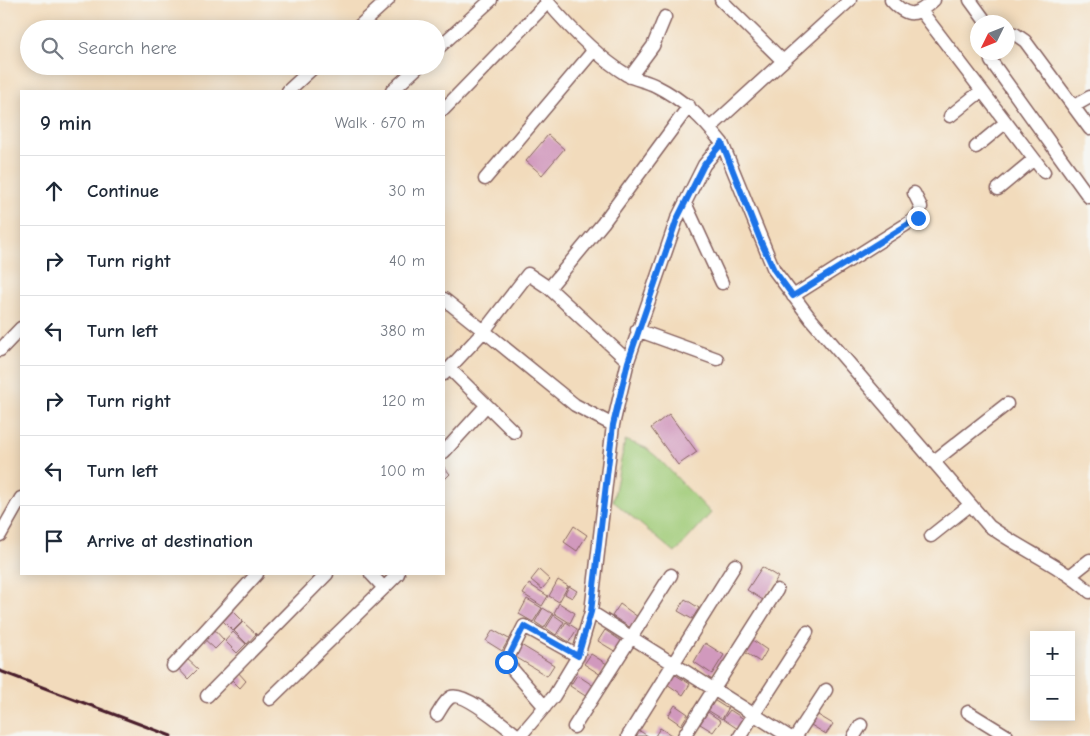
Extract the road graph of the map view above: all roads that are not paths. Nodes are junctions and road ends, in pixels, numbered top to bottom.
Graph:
1 (388, 0) edge
2 (491, 0) edge
3 (721, 0) edge
4 (850, 0) edge
5 (890, 0) edge
6 (934, 0) edge
7 (970, 0) edge
8 (547, 1) edge
9 (921, 11) junction
10 (981, 15) edge
11 (664, 17) dead end
12 (366, 20) edge
13 (1015, 34) edge
14 (445, 42) edge
15 (594, 50) junction
16 (991, 60) edge
17 (783, 61) junction
18 (306, 75) edge
19 (409, 75) edge
20 (630, 77) junction
21 (289, 90) edge
22 (393, 90) edge
23 (981, 91) junction
24 (1090, 97) edge
25 (689, 106) junction
26 (1074, 106) junction
27 (445, 108) edge
28 (950, 116) dead end
29 (1005, 123) junction
30 (710, 128) junction
31 (1090, 129) edge
32 (722, 143) junction
33 (976, 147) dead end
34 (1034, 159) junction
35 (1044, 172) dead end
36 (485, 179) dead end
37 (998, 189) dead end
38 (914, 193) dead end
39 (1089, 197) edge
40 (685, 203) junction
41 (722, 283) dead end
42 (549, 288) junction
43 (793, 296) junction
44 (445, 302) edge
45 (20, 329) edge
46 (637, 330) junction
47 (484, 331) junction
48 (0, 350) edge
49 (717, 359) dead end
50 (628, 362) junction
51 (447, 371) edge
52 (1007, 404) dead end
53 (486, 406) junction
54 (613, 425) junction
55 (514, 432) dead end
56 (445, 451) edge
57 (933, 462) junction
58 (20, 500) edge
59 (970, 505) junction
60 (0, 535) edge
61 (931, 536) dead end
62 (1090, 560) edge
63 (735, 565) dead end
64 (256, 575) edge
65 (326, 575) edge
66 (372, 575) edge
67 (397, 575) edge
68 (1071, 575) junction
69 (671, 576) dead end
70 (384, 588) junction
71 (777, 590) dead end
72 (1090, 592) edge
73 (591, 612) junction
74 (806, 632) dead end
75 (630, 637) junction
76 (578, 656) junction
77 (673, 665) junction
78 (173, 666) dead end
79 (713, 690) junction
80 (826, 690) dead end
81 (207, 696) dead end
82 (270, 699) dead end
83 (545, 707) junction
84 (968, 712) dead end
85 (437, 715) dead end
86 (754, 715) junction
87 (574, 727) dead end
88 (519, 736) edge
89 (628, 736) edge
90 (684, 736) edge
91 (740, 736) edge
92 (788, 736) edge
93 (796, 736) edge
94 (1007, 736) edge

1 - 12 street
2 - 14 street
3 - 17 street
4 - 17 street
5 - 9 street
6 - 9 street
7 - 10 street
8 - 15 street
8 - 27 street
9 - 23 street
11 - 20 street
13 - 26 street
15 - 20 street
15 - 36 street
16 - 39 street
17 - 30 street
18 - 21 street
19 - 22 street
20 - 25 street
23 - 28 street
23 - 29 street
24 - 26 street
25 - 30 street
25 - 42 street
26 - 31 street
29 - 33 street
29 - 34 street
30 - 32 street
32 - 40 street
32 - 43 street
34 - 35 street
34 - 37 street
38 - 43 street
40 - 41 street
40 - 46 street
42 - 47 street
42 - 50 street
43 - 57 street
44 - 47 street
45 - 48 street
46 - 49 street
46 - 50 street
47 - 51 street
47 - 54 street
50 - 54 street
51 - 53 street
52 - 57 street
53 - 55 street
53 - 56 street
54 - 73 street
57 - 59 street
58 - 60 street
59 - 61 street
59 - 68 street
62 - 68 street
63 - 77 street
64 - 78 street
65 - 81 street
66 - 70 street
67 - 70 street
68 - 72 street
69 - 75 street
70 - 82 street
71 - 79 street
73 - 75 street
73 - 76 street
74 - 86 street
75 - 77 street
75 - 87 street
76 - 83 street
76 - 83 street
77 - 79 street
77 - 89 street
79 - 86 street
79 - 90 street
80 - 93 street
83 - 88 street
84 - 94 street
85 - 88 street
86 - 91 street
86 - 92 street

